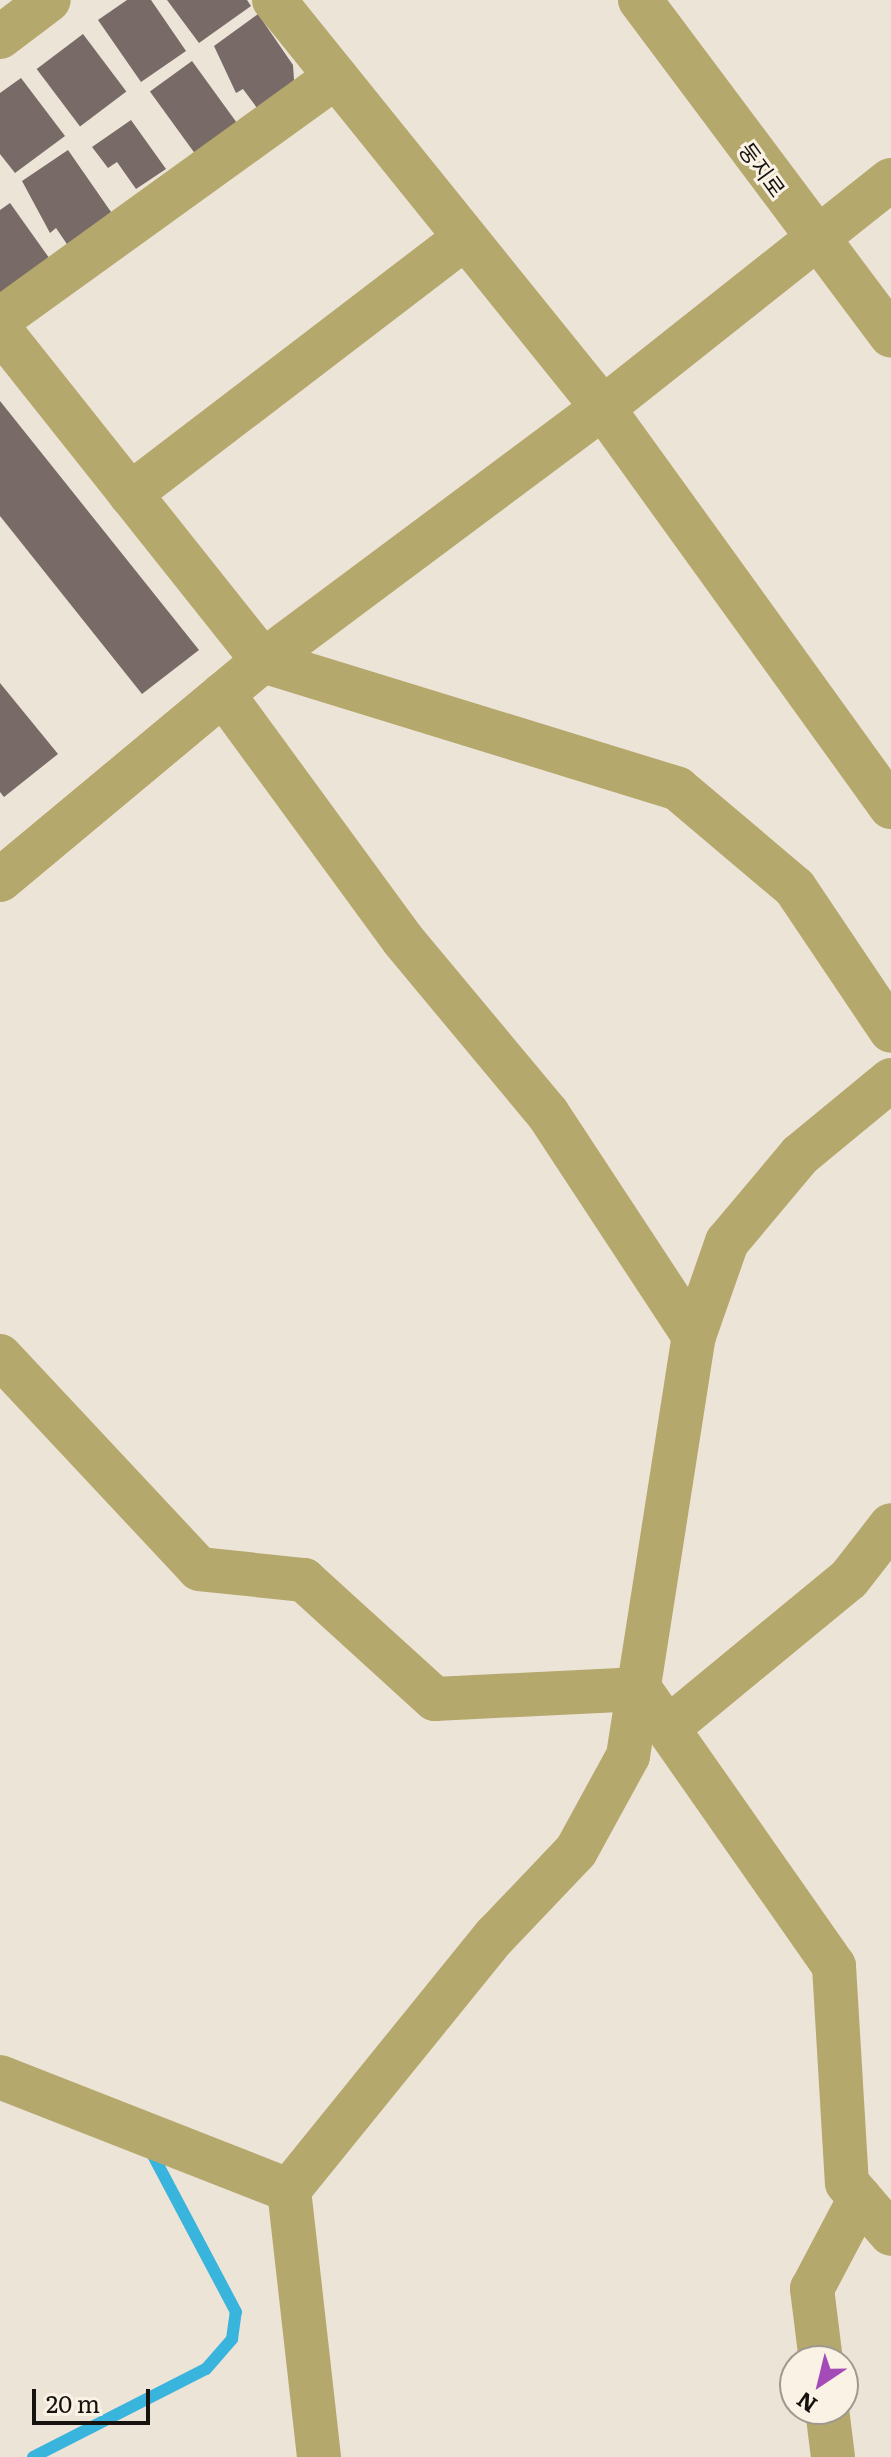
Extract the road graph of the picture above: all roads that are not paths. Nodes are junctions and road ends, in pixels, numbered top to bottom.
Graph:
1 (49, 0) edge
2 (274, 0) edge
3 (640, 0) edge
4 (0, 37) edge
5 (336, 77) junction
6 (891, 180) edge
7 (813, 237) junction
8 (465, 238) junction
9 (0, 319) edge
10 (0, 330) edge
11 (891, 335) edge
12 (603, 408) junction
13 (130, 494) junction
14 (263, 661) junction
15 (223, 694) junction
16 (891, 807) edge
17 (0, 880) edge
18 (891, 1031) edge
19 (891, 1080) edge
20 (694, 1336) junction
21 (0, 1356) edge
22 (891, 1525) edge
23 (640, 1689) junction
24 (668, 1728) junction
25 (0, 2077) edge
26 (289, 2190) junction
27 (860, 2198) junction
28 (891, 2234) edge
29 (819, 2345) edge
30 (829, 2425) edge
31 (319, 2457) edge
32 (833, 2457) edge

1 - 4 street
2 - 5 street
3 - 7 street, 둥지로
5 - 8 street
5 - 9 street
6 - 7 street
7 - 11 street, 둥지로
7 - 12 street
8 - 12 street
8 - 13 street
10 - 13 street
12 - 14 street
12 - 16 street
13 - 14 street
14 - 15 street
14 - 18 street
15 - 17 street
15 - 20 street
19 - 20 street
20 - 23 street
21 - 23 street
22 - 24 street
23 - 24 street
23 - 26 street
24 - 27 street
25 - 26 street
26 - 31 street
27 - 28 street
27 - 29 street
30 - 32 street

